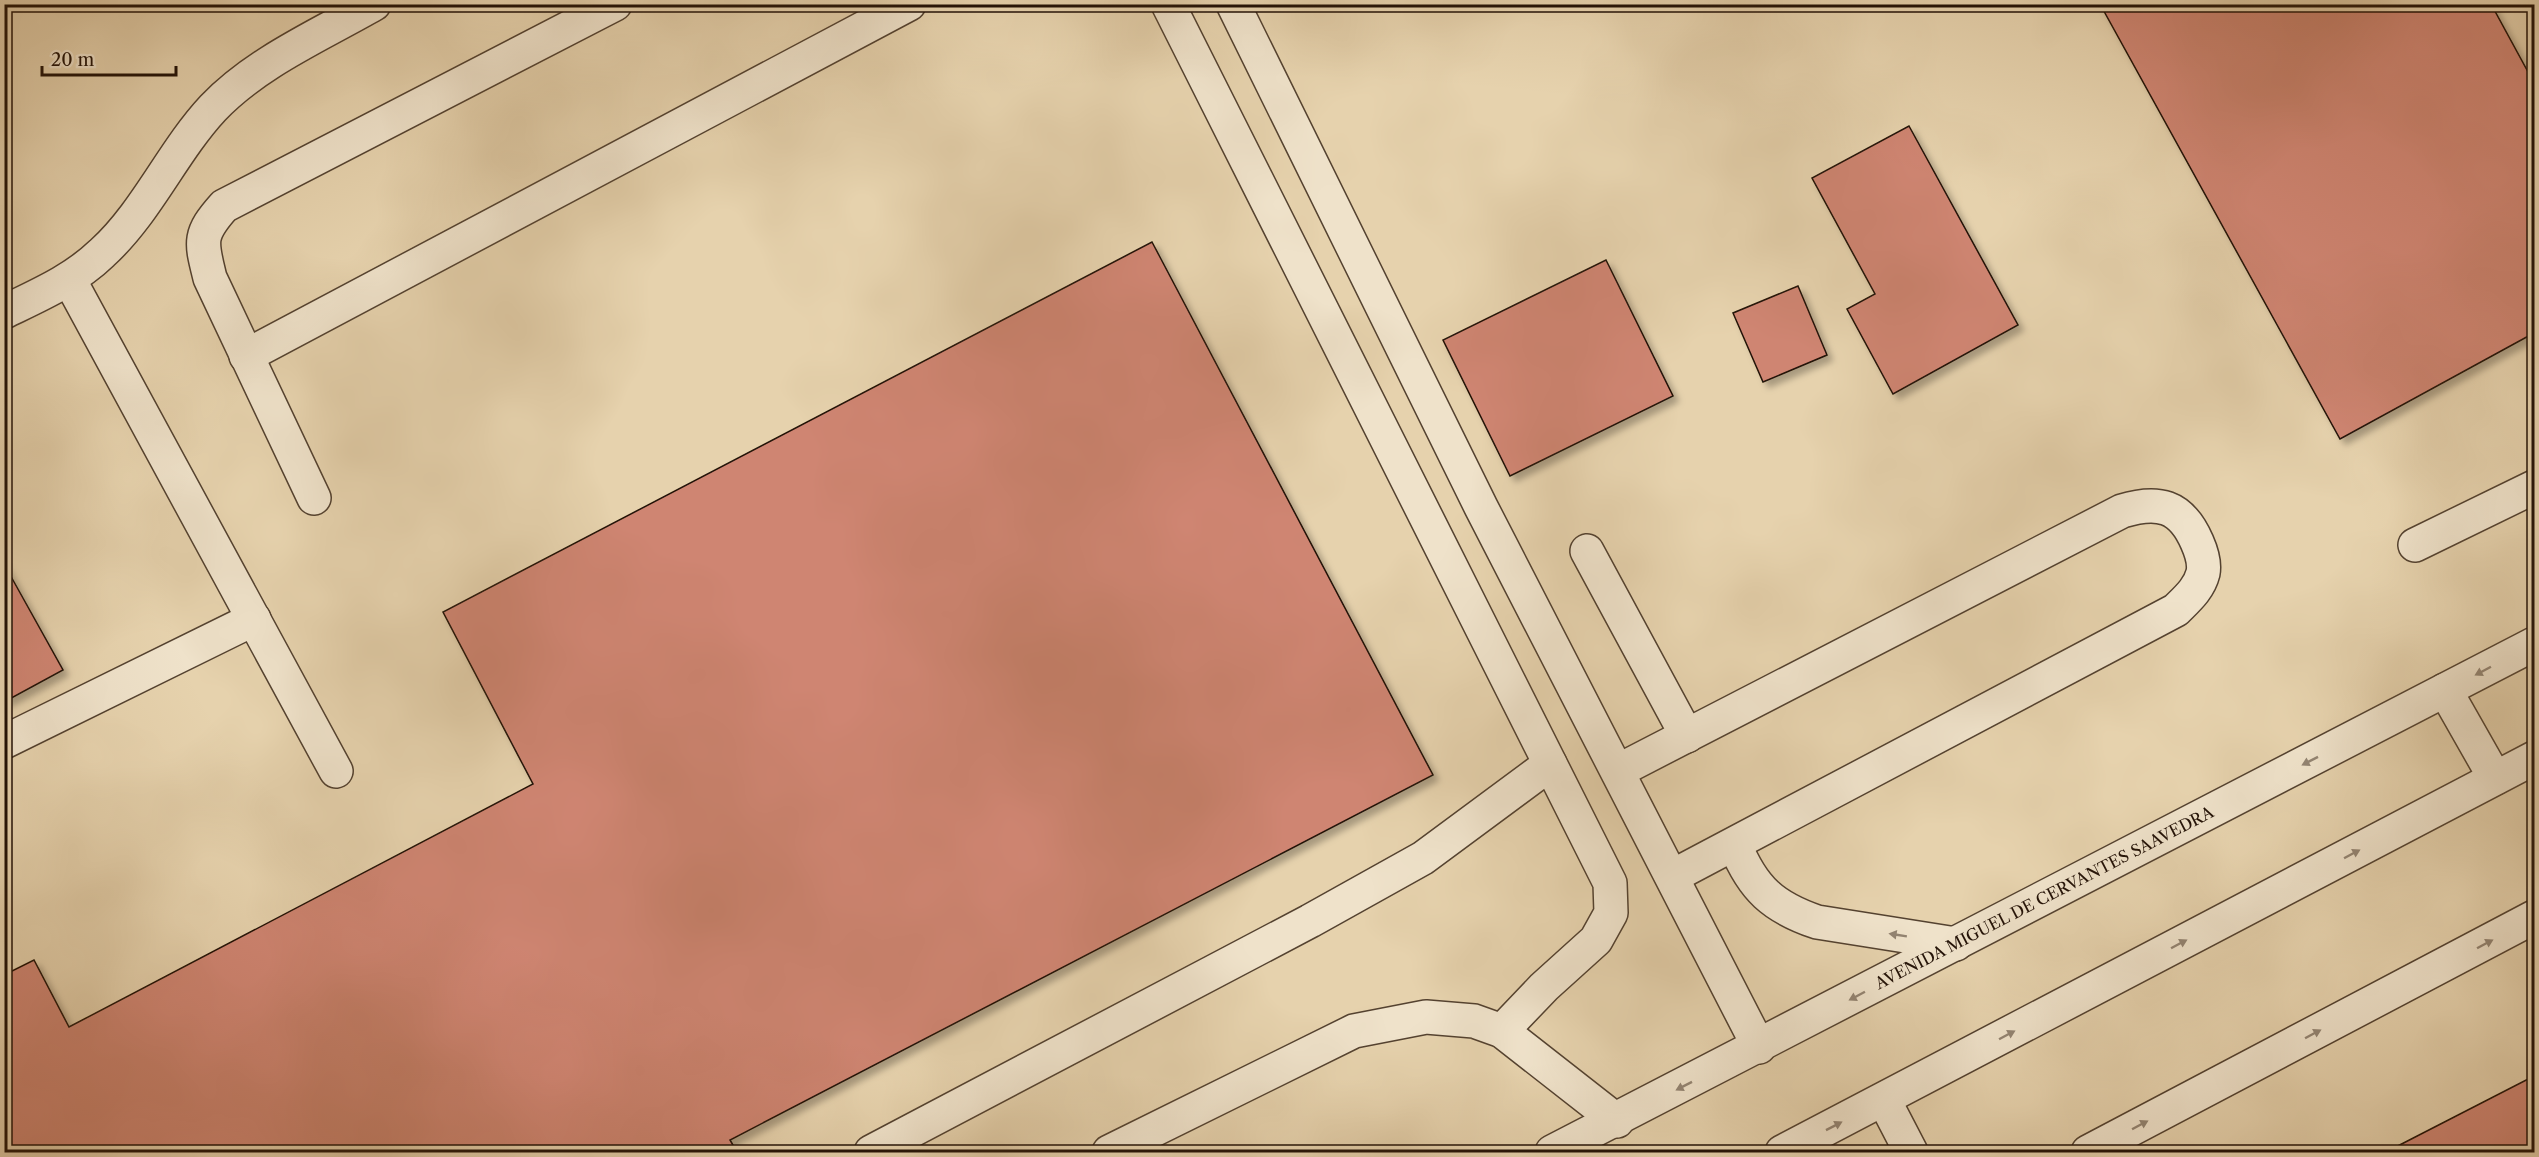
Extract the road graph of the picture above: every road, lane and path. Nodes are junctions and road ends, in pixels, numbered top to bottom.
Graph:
1 (374, 4) edge
2 (615, 4) edge
3 (909, 4) edge
4 (1168, 4) edge
5 (1233, 4) edge
6 (69, 279) junction
7 (4, 312) edge
8 (246, 356) junction
9 (2535, 487) edge
10 (314, 498) dead end
11 (2415, 545) dead end
12 (1587, 551) dead end
13 (254, 619) junction
14 (2535, 644) edge
15 (2445, 690) junction
16 (1687, 736) junction
17 (4, 742) edge
18 (2535, 758) edge
19 (1550, 764) junction
20 (336, 771) dead end
21 (1618, 771) junction
22 (2495, 778) junction
23 (1735, 845) junction
24 (1673, 876) junction
25 (2535, 917) edge
26 (1956, 944) junction
27 (1502, 1030) junction
28 (1759, 1047) junction
29 (1884, 1100) junction
30 (1617, 1121) junction
31 (871, 1152) edge
32 (1109, 1152) edge
33 (1552, 1152) edge
34 (1782, 1152) edge
35 (1911, 1152) edge
36 (2088, 1152) edge

1 - 6 street
2 - 8 street
3 - 8 street
4 - 19 street
5 - 21 street
6 - 7 street
6 - 13 street
8 - 10 street
9 - 11 street
12 - 16 street
13 - 17 street
13 - 20 street
14 -> 15 street, AVENIDA MIGUEL DE CERVANTES SAAVEDRA
15 - 22 street
15 -> 26 street, AVENIDA MIGUEL DE CERVANTES SAAVEDRA
16 - 21 street
16 - 23 street
18 - 22 street
19 - 27 street
19 - 31 street
21 - 24 street
29 -> 22 street
23 - 24 street
26 -> 23 street
24 - 28 street
36 -> 25 street
26 -> 28 street, AVENIDA MIGUEL DE CERVANTES SAAVEDRA
27 - 30 street
27 - 32 street
28 -> 30 street, AVENIDA MIGUEL DE CERVANTES SAAVEDRA
34 -> 29 street
29 - 35 street
30 - 33 street, AVENIDA MIGUEL DE CERVANTES SAAVEDRA

